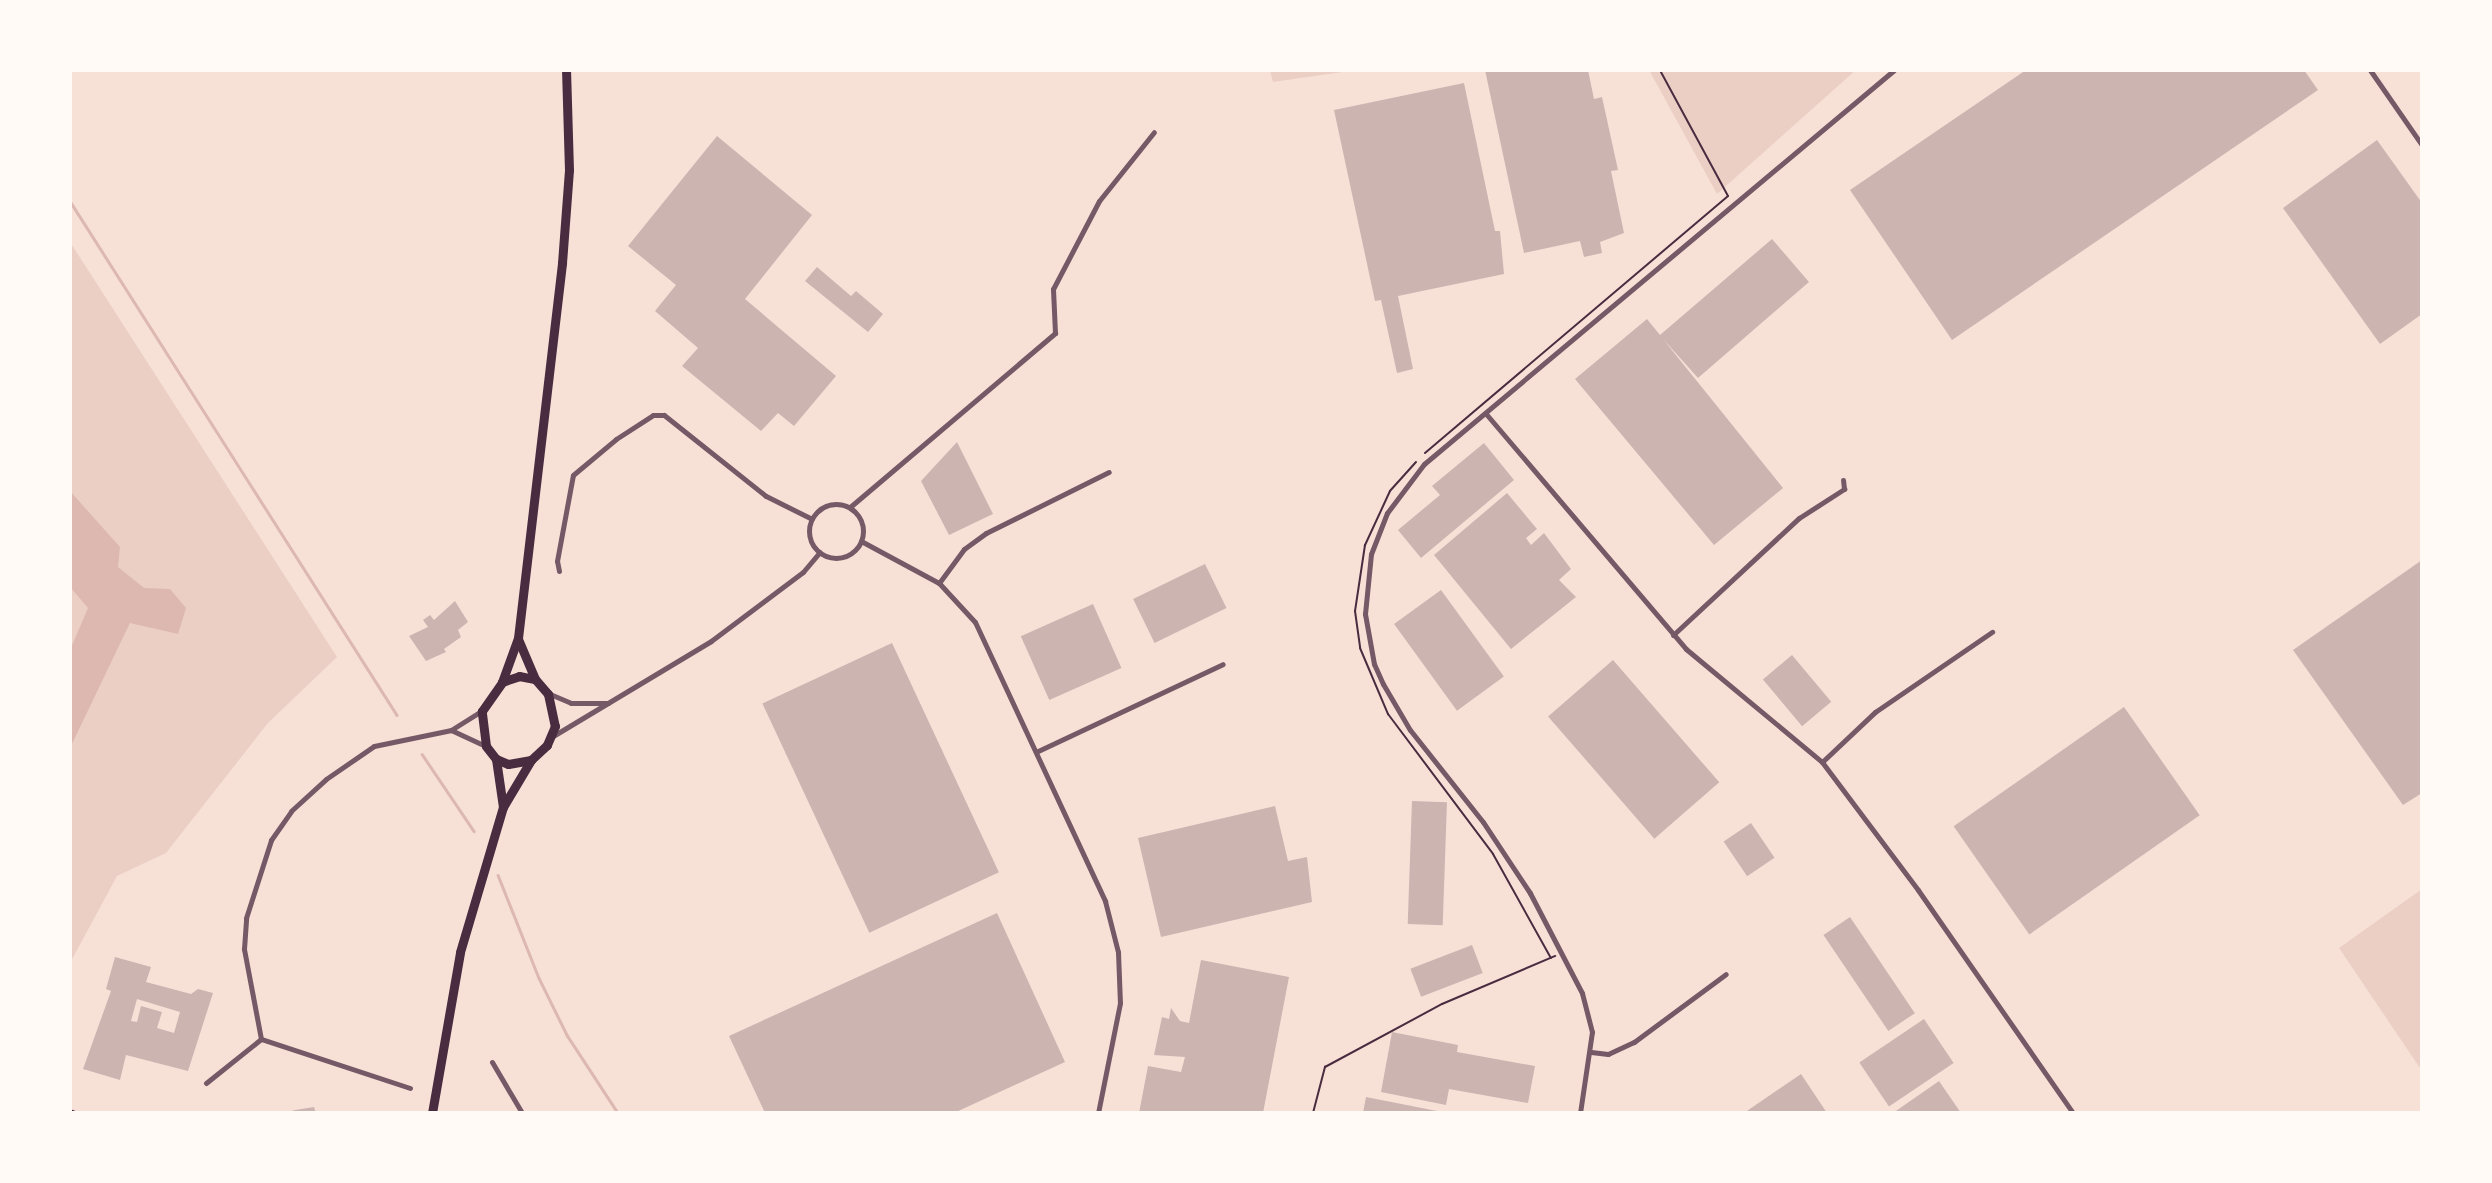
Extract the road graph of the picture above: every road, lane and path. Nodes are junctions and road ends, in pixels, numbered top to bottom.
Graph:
1 (566, 70) edge
2 (1660, 70) edge
3 (1894, 70) edge
4 (2370, 70) edge
5 (1154, 132) dead end
6 (2422, 145) edge
7 (1728, 197) dead end
8 (1487, 415) junction
9 (1108, 472) dead end
10 (1843, 481) dead end
11 (850, 507) junction
12 (811, 519) junction
13 (861, 541) junction
14 (820, 552) junction
15 (559, 570) dead end
16 (939, 583) junction
17 (1355, 611) dead end
18 (1992, 632) dead end
19 (1673, 635) junction
20 (518, 638) junction
21 (1223, 664) dead end
22 (535, 680) junction
23 (502, 682) junction
24 (548, 694) junction
25 (611, 702) junction
26 (482, 711) junction
27 (451, 730) junction
28 (553, 736) junction
29 (486, 746) junction
30 (1038, 751) junction
31 (496, 759) junction
32 (531, 760) junction
33 (1822, 762) junction
34 (503, 807) junction
35 (1726, 974) dead end
36 (261, 1039) junction
37 (1591, 1052) junction
38 (492, 1062) dead end
39 (206, 1083) dead end
40 (410, 1088) dead end
41 (70, 1110) edge
42 (78, 1113) edge
43 (432, 1113) edge
44 (522, 1113) edge
45 (1098, 1113) edge
46 (1313, 1113) edge
47 (1580, 1113) edge
48 (2073, 1113) edge

1 - 20 highway
2 - 7 path
3 - 8 street
4 - 6 street
5 - 11 street
8 - 19 street
8 - 37 street
9 - 16 street
10 - 19 street
11 - 12 street
11 - 13 street
12 - 14 street
12 - 15 street
13 - 14 street
13 - 16 street
14 - 25 street
16 - 30 street
17 - 46 path
18 - 33 street
19 - 33 street
20 - 22 highway
20 - 23 highway
21 - 30 street
22 - 23 highway
22 - 24 highway
23 - 26 highway
24 - 25 street
24 - 28 highway
25 - 28 street
26 - 27 street
26 - 29 highway
27 - 29 street
27 - 36 street
28 - 32 highway
29 - 31 highway
30 - 45 street
31 - 32 highway
31 - 34 highway
32 - 34 highway
33 - 48 street
34 - 43 highway
35 - 37 street
36 - 39 street
36 - 40 street
37 - 47 street
38 - 44 street
41 - 42 path

